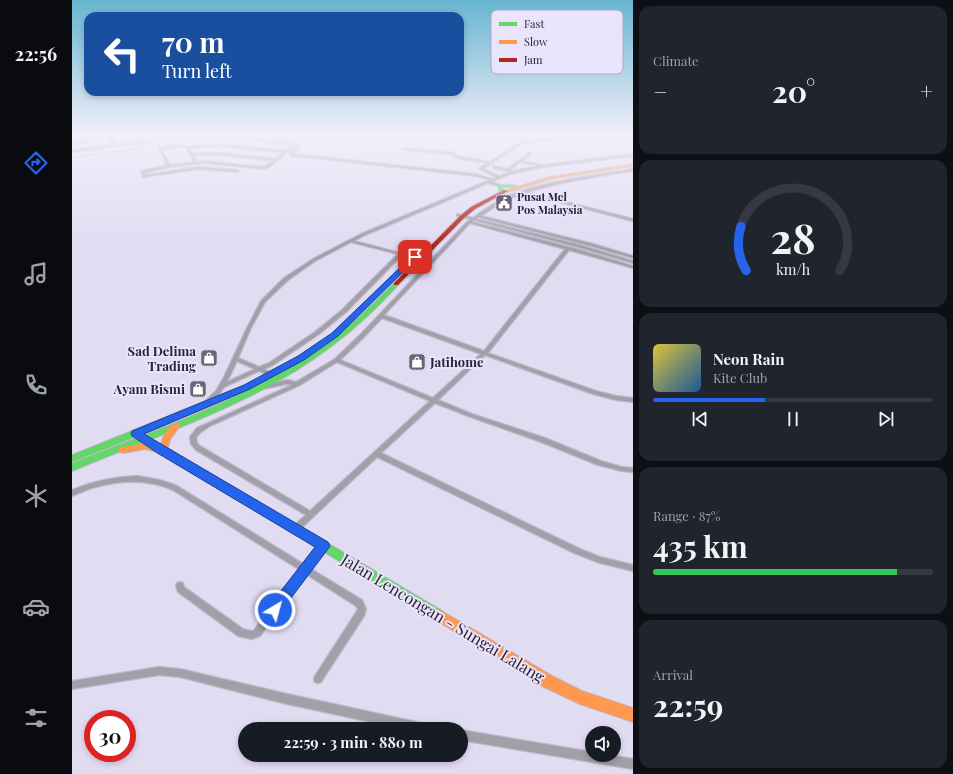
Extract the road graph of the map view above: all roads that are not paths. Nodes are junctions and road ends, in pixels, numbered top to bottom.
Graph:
1 (146, 171) edge
2 (179, 171) edge
3 (230, 171) edge
4 (436, 171) edge
5 (476, 171) dead end
6 (484, 171) edge
7 (518, 171) edge
8 (594, 171) edge
9 (605, 171) edge
10 (238, 172) dead end
11 (514, 172) joint
12 (590, 174) junction
13 (471, 175) junction
14 (499, 177) junction
15 (556, 178) junction
16 (571, 180) junction
17 (490, 181) junction
18 (500, 189) junction
19 (523, 191) junction
20 (477, 216) junction
21 (465, 218) junction
22 (633, 220) edge
23 (351, 241) junction
24 (568, 248) junction
25 (401, 254) junction
26 (633, 257) edge
27 (418, 258) junction
28 (633, 262) edge
29 (633, 267) edge
30 (381, 316) junction
31 (484, 354) junction
32 (236, 359) junction
33 (337, 360) junction
34 (258, 370) junction
35 (272, 375) junction
36 (298, 384) junction
37 (222, 386) junction
38 (256, 388) junction
39 (435, 400) junction
40 (633, 400) edge
41 (202, 406) junction
42 (183, 421) junction
43 (139, 436) junction
44 (163, 451) junction
45 (377, 454) junction
46 (101, 455) junction
47 (72, 459) edge
48 (72, 467) edge
49 (633, 470) edge
50 (72, 493) edge
51 (310, 514) junction
52 (295, 529) junction
53 (324, 546) junction
54 (633, 568) edge
55 (305, 569) junction
56 (180, 586) dead end
57 (318, 679) dead end
58 (72, 685) edge
59 (633, 715) edge
60 (394, 722) edge
61 (468, 736) edge
62 (633, 764) edge

1 - 2 street
3 - 10 street
4 - 13 street
5 - 13 street
6 - 14 street
7 - 11 street
8 - 18 main road
9 - 12 main road
11 - 14 street
12 - 15 main road
12 - 16 street
13 - 17 street
14 - 17 street
15 - 16 street
15 - 21 main road
16 - 19 street
17 - 18 street
17 - 23 street
18 - 21 main road
19 - 20 street
19 - 22 street
20 - 21 street
20 - 26 street
21 - 24 street
21 - 27 main road
21 - 28 street
21 - 30 street
23 - 25 street
23 - 32 street
24 - 29 street
24 - 31 street
25 - 27 street
25 - 34 street
27 - 35 main road
27 - 38 main road
30 - 31 street
30 - 33 street
31 - 39 street
31 - 40 street
32 - 34 street
32 - 37 street
33 - 36 street
33 - 39 street
34 - 35 street
34 - 37 street
35 - 41 main road
36 - 38 street
36 - 51 street
37 - 41 street
38 - 42 main road
39 - 45 street
39 - 49 street
41 - 43 main road
42 - 43 main road
42 - 44 main road
43 - 44 main road, Jalan Lencongan - Sungai Lalang
43 - 46 main road
43 - 47 main road
44 - 46 main road
44 - 52 main road, Jalan Lencongan - Sungai Lalang
45 - 51 street
45 - 54 street
46 - 48 main road
50 - 55 street
51 - 52 street
52 - 53 main road, Jalan Lencongan - Sungai Lalang
53 - 55 street
53 - 59 main road, Jalan Lencongan - Sungai Lalang
55 - 56 street
55 - 57 street
58 - 60 street
61 - 62 street

